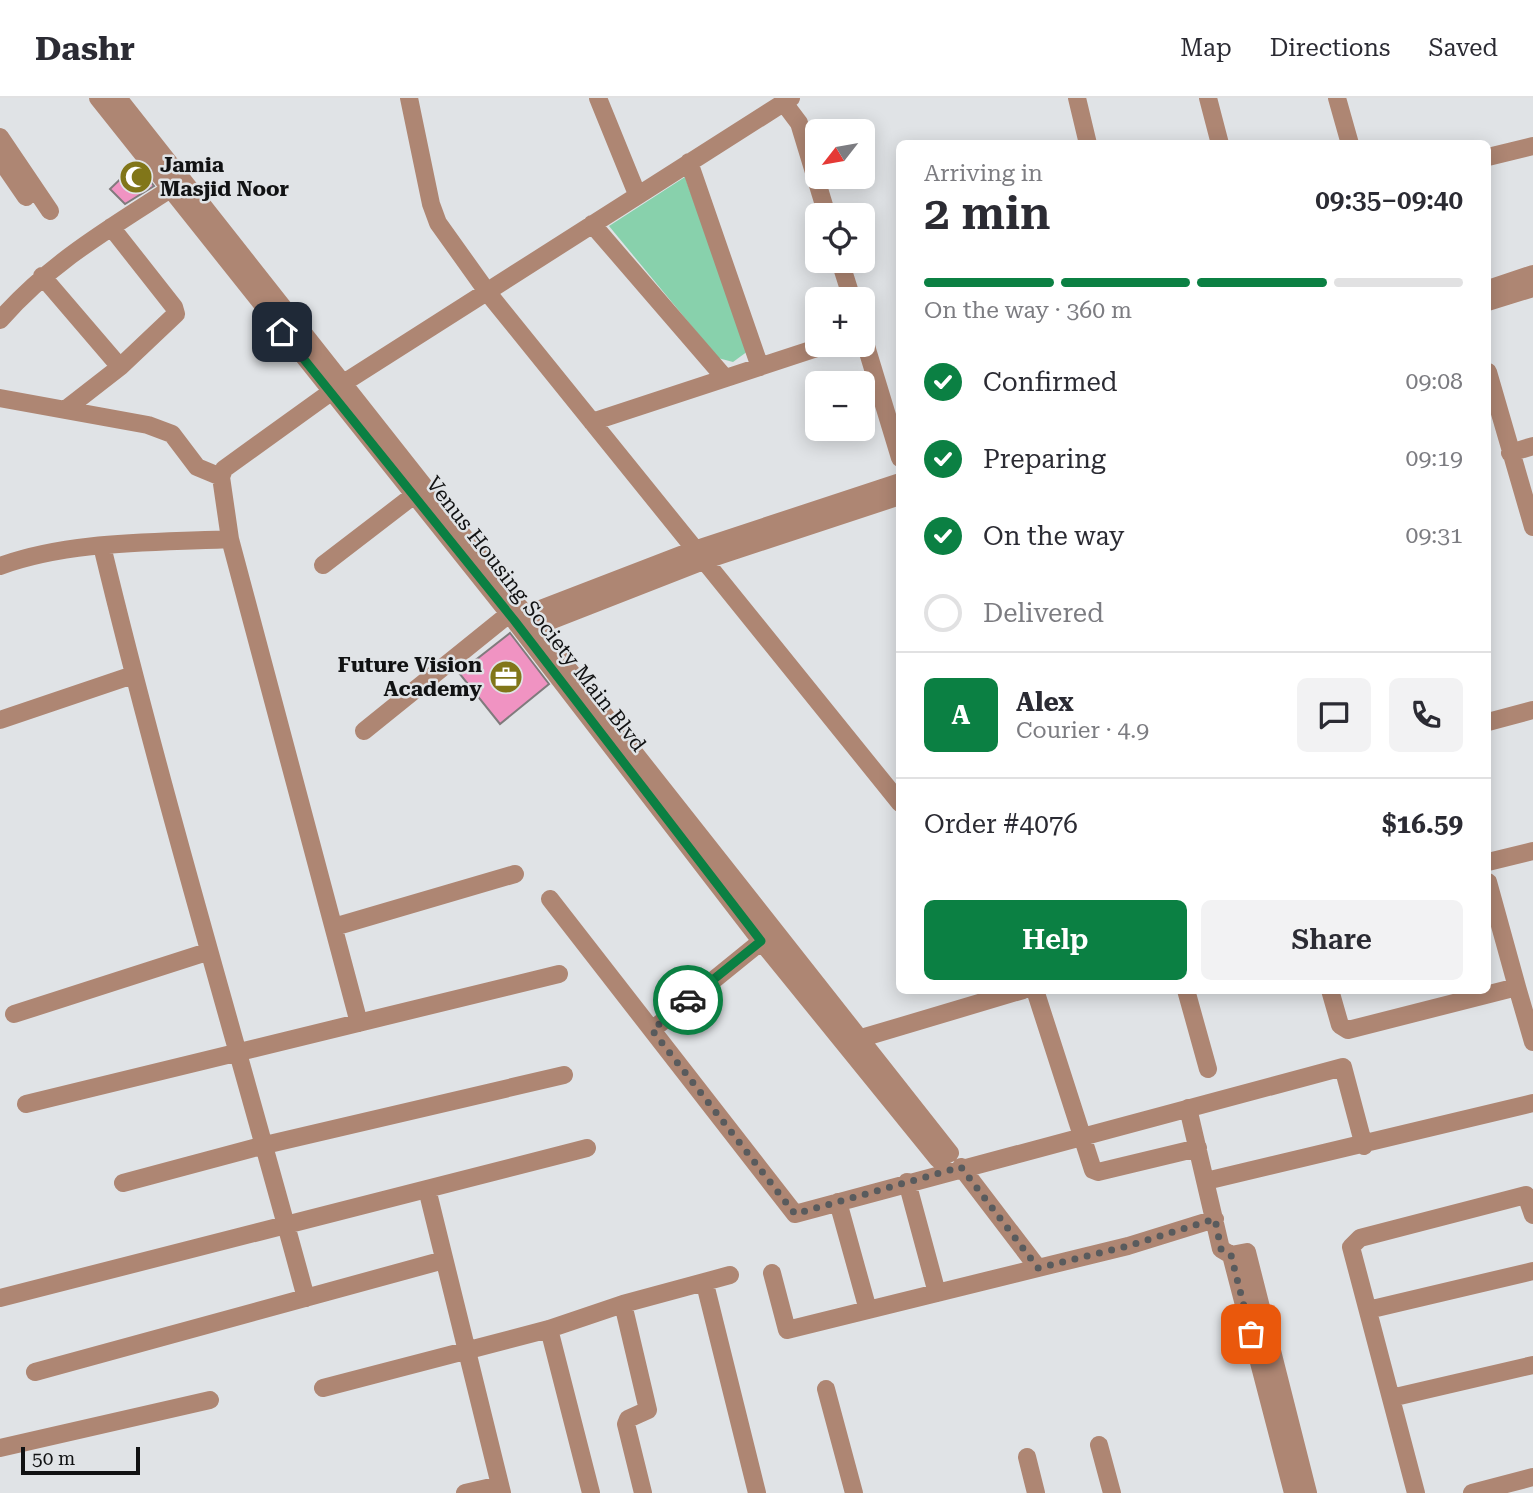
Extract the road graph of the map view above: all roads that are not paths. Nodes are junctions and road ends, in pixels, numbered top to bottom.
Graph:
1 (98, 98) edge
2 (118, 98) edge
3 (409, 98) edge
4 (598, 98) edge
5 (1077, 98) edge
6 (1337, 98) edge
7 (1212, 99) edge
8 (788, 100) edge
9 (0, 137) edge
10 (1087, 140) edge
11 (1219, 140) edge
12 (1349, 140) edge
13 (1533, 146) edge
14 (1491, 156) edge
15 (0, 159) edge
16 (689, 162) junction
17 (177, 185) junction
18 (637, 194) junction
19 (823, 203) edge
20 (592, 224) junction
21 (111, 227) junction
22 (1533, 274) edge
23 (42, 276) junction
24 (1491, 288) edge
25 (1533, 288) edge
26 (488, 293) junction
27 (1491, 301) edge
28 (0, 320) edge
29 (805, 352) edge
30 (870, 357) edge
31 (120, 367) junction
32 (760, 367) junction
33 (725, 378) junction
34 (1491, 383) edge
35 (336, 389) junction
36 (0, 398) edge
37 (66, 409) junction
38 (592, 422) junction
39 (896, 445) edge
40 (1533, 446) edge
41 (1510, 453) junction
42 (221, 477) junction
43 (896, 483) edge
44 (419, 491) junction
45 (896, 497) edge
46 (1533, 527) edge
47 (230, 539) junction
48 (102, 546) junction
49 (699, 556) junction
50 (323, 565) dead end
51 (0, 566) edge
52 (522, 621) junction
53 (133, 675) junction
54 (1533, 710) edge
55 (0, 720) edge
56 (1491, 721) edge
57 (364, 731) dead end
58 (896, 798) edge
59 (1533, 850) edge
60 (1491, 861) edge
61 (515, 874) dead end
62 (1491, 893) edge
63 (550, 899) dead end
64 (334, 928) junction
65 (767, 936) junction
66 (208, 952) junction
67 (559, 974) dead end
68 (1517, 987) junction
69 (1010, 994) edge
70 (1036, 994) edge
71 (1187, 994) edge
72 (1330, 994) edge
73 (1489, 994) edge
74 (1491, 994) edge
75 (14, 1014) dead end
76 (359, 1023) junction
77 (652, 1030) junction
78 (851, 1041) junction
79 (1533, 1042) edge
80 (239, 1052) junction
81 (1208, 1069) dead end
82 (564, 1075) dead end
83 (1533, 1103) edge
84 (26, 1104) dead end
85 (1188, 1108) junction
86 (1081, 1137) junction
87 (265, 1145) junction
88 (1364, 1146) junction
89 (587, 1148) dead end
90 (1198, 1148) junction
91 (950, 1160) junction
92 (1206, 1181) junction
93 (907, 1182) junction
94 (123, 1183) dead end
95 (427, 1189) junction
96 (838, 1202) junction
97 (1533, 1215) edge
98 (1215, 1219) junction
99 (286, 1225) junction
100 (1231, 1255) junction
101 (444, 1260) junction
102 (1038, 1268) junction
103 (1533, 1271) edge
104 (772, 1273) dead end
105 (730, 1275) dead end
106 (705, 1284) junction
107 (937, 1293) junction
108 (0, 1298) edge
109 (306, 1298) junction
110 (623, 1304) junction
111 (867, 1310) junction
112 (1368, 1310) junction
113 (549, 1329) junction
114 (467, 1352) junction
115 (1533, 1365) edge
116 (34, 1372) dead end
117 (323, 1388) dead end
118 (826, 1389) dead end
119 (1391, 1398) junction
120 (210, 1400) dead end
121 (1099, 1445) dead end
122 (0, 1448) edge
123 (1027, 1457) dead end
124 (1533, 1477) edge
125 (501, 1489) edge
126 (465, 1493) edge
127 (590, 1493) edge
128 (643, 1493) edge
129 (757, 1493) edge
130 (854, 1493) edge
131 (1036, 1493) edge
132 (1112, 1493) edge
133 (1293, 1493) edge
134 (1308, 1493) edge
135 (1416, 1493) edge
136 (1472, 1493) edge

1 - 17 street, Venus Housing Society Main Blvd
2 - 17 street, Venus Housing Society Main Blvd
3 - 26 street
4 - 18 street
5 - 10 street
6 - 12 street
7 - 11 street
8 - 16 street
8 - 19 street
9 - 15 street
13 - 14 street
16 - 18 street
16 - 32 street
17 - 21 street
17 - 35 street, Venus Housing Society Main Blvd
18 - 20 street
20 - 26 street
20 - 33 street
21 - 23 street
21 - 31 street
22 - 24 street
23 - 28 street
23 - 31 street
25 - 27 street
26 - 35 street
26 - 38 street
29 - 32 street
30 - 39 street
31 - 37 street
32 - 33 street
33 - 38 street
34 - 41 street
35 - 42 street
35 - 44 street, Venus Housing Society Main Blvd
36 - 37 street
37 - 42 street
38 - 49 street
40 - 41 street
41 - 46 street
42 - 47 street
43 - 49 street
44 - 50 street
44 - 52 street, Venus Housing Society Main Blvd
45 - 49 street
47 - 48 street
47 - 64 street
48 - 51 street
48 - 53 street
49 - 52 street
49 - 58 street
52 - 57 street
52 - 65 street, Venus Housing Society Main Blvd
53 - 55 street
53 - 66 street
54 - 56 street
59 - 60 street
61 - 64 street
62 - 68 street
63 - 77 street
64 - 76 street
65 - 77 street
65 - 78 street, Venus Housing Society Main Blvd
66 - 75 street
66 - 80 street
67 - 76 street
68 - 74 street
68 - 79 street
69 - 78 street
70 - 86 street
71 - 81 street
72 - 73 street
76 - 80 street
77 - 96 street
78 - 91 street, Venus Housing Society Main Blvd
80 - 84 street
80 - 87 street
82 - 87 street
83 - 88 street
85 - 86 street
85 - 88 street
85 - 90 street
86 - 90 street
86 - 91 street
87 - 94 street
87 - 99 street
88 - 92 street
89 - 95 street
90 - 92 street
91 - 93 street
91 - 102 street, Venus Housing Society Main Blvd
92 - 98 street
93 - 96 street
93 - 107 street
95 - 99 street
95 - 101 street
96 - 111 street
97 - 112 street
98 - 100 street
98 - 102 street
99 - 108 street
99 - 109 street
100 - 133 street
100 - 134 street
101 - 109 street
101 - 114 street
102 - 107 street
103 - 112 street
104 - 111 street
105 - 106 street
106 - 110 street
106 - 129 street
107 - 111 street
109 - 116 street
110 - 113 street
110 - 128 street
112 - 119 street
113 - 114 street
113 - 127 street
114 - 117 street
114 - 125 street
115 - 119 street
118 - 130 street
119 - 135 street
120 - 122 street
121 - 132 street
123 - 131 street
124 - 136 street
125 - 126 street

